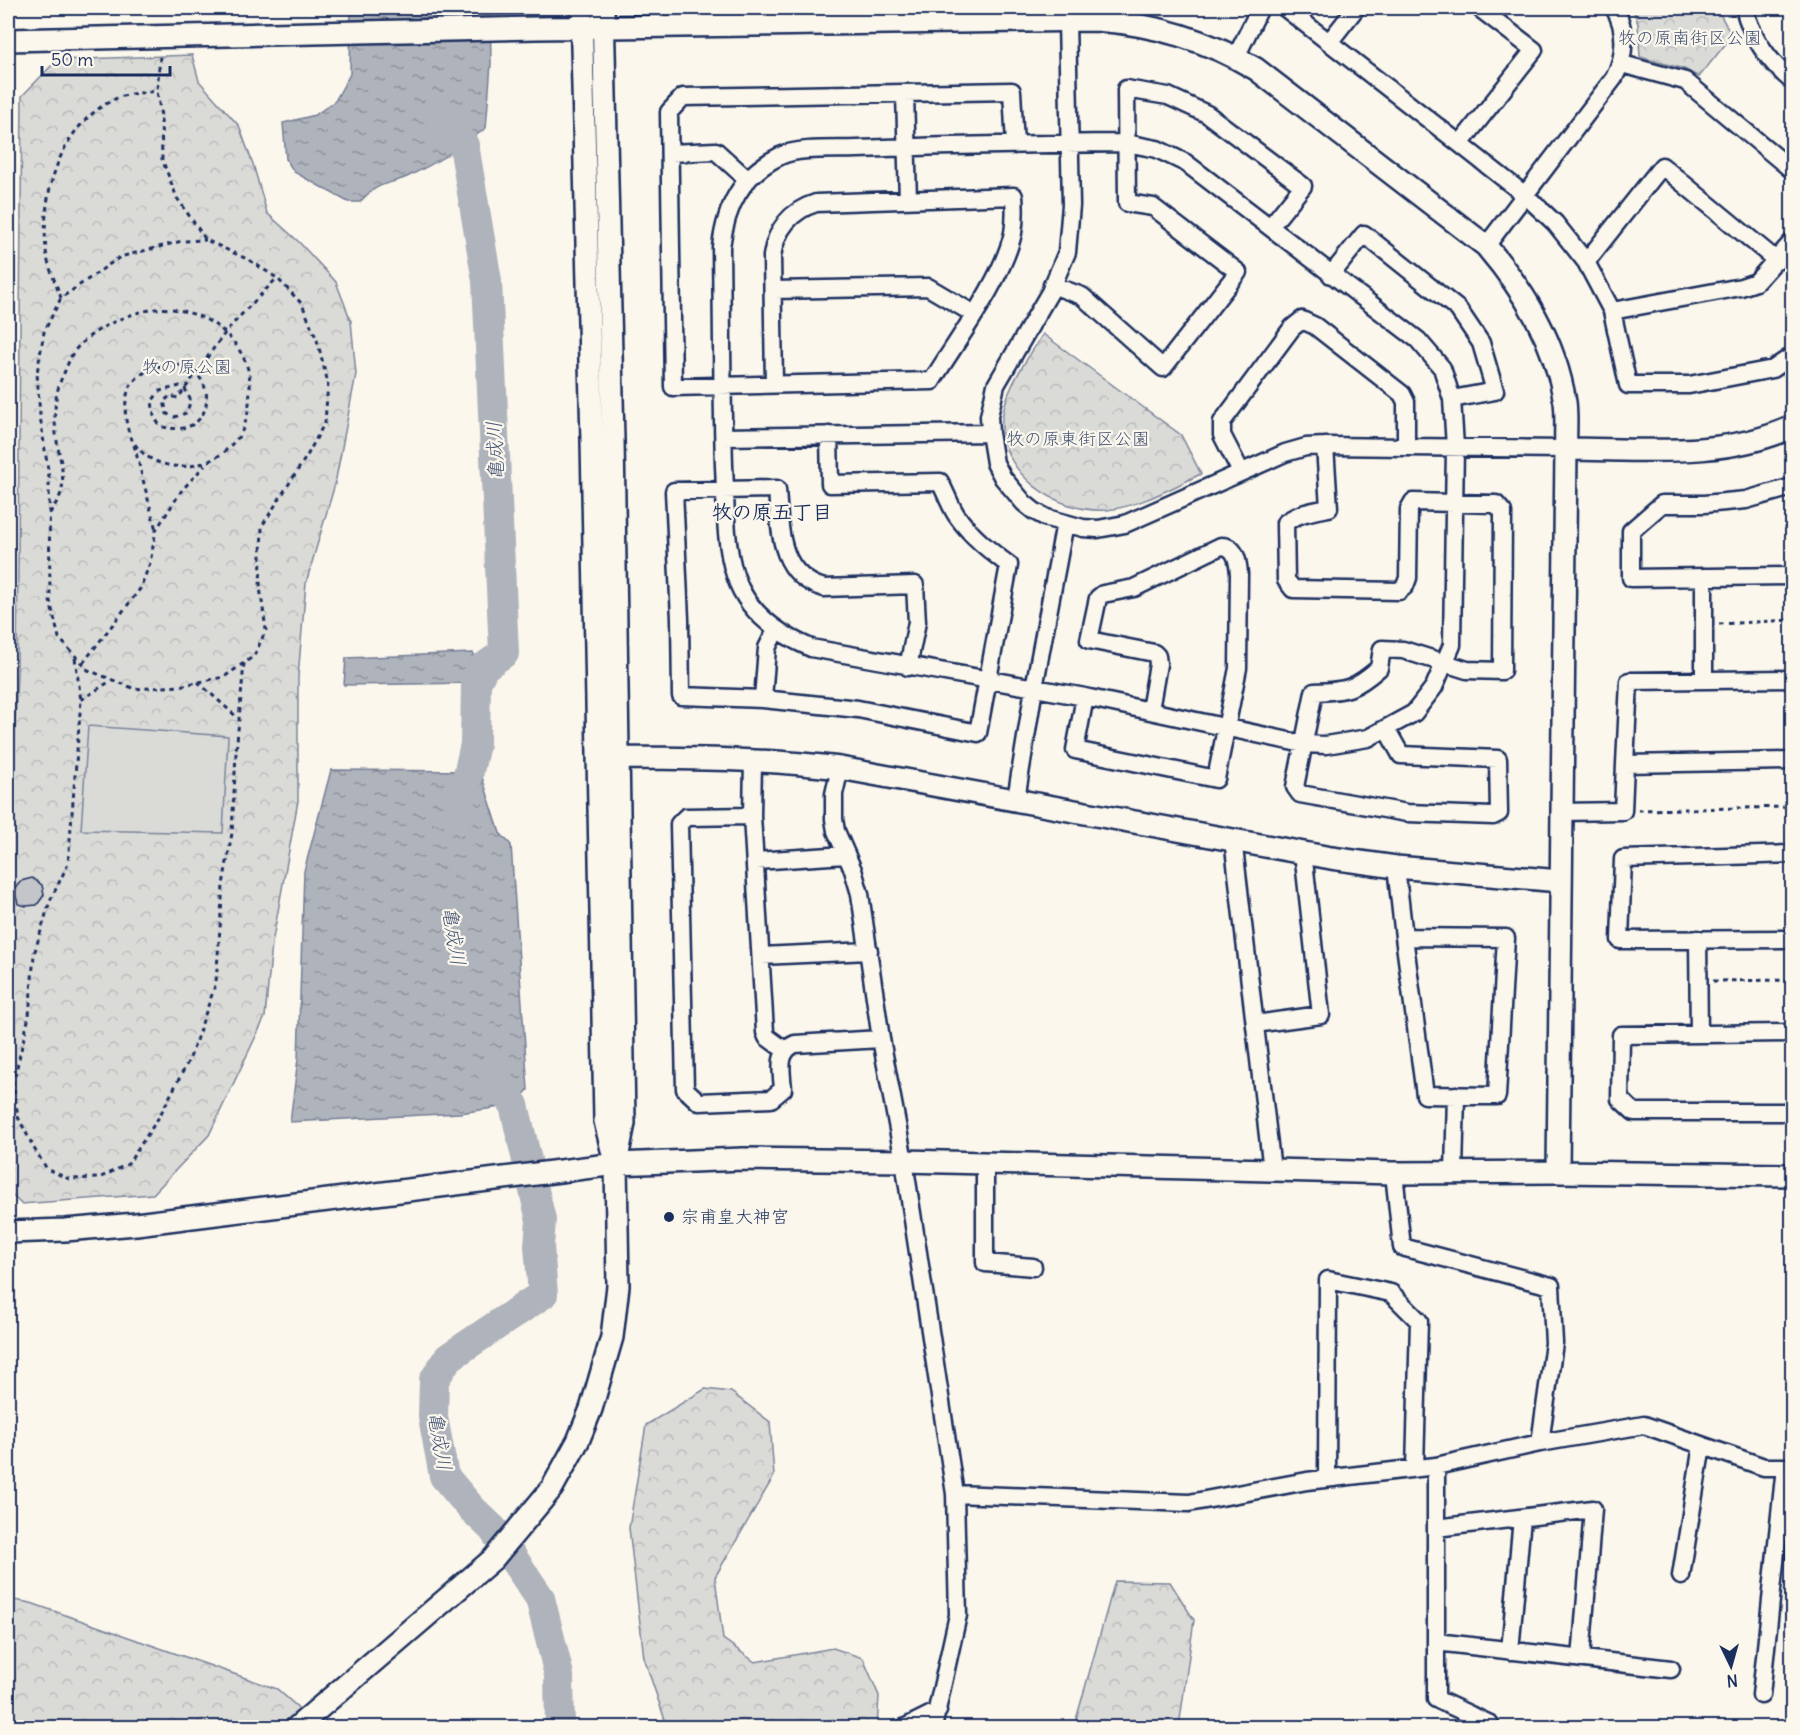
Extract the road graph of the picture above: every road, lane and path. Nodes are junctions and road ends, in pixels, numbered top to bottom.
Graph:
1 (1260, 8) edge
2 (1285, 8) edge
3 (1356, 8) edge
4 (1479, 8) edge
5 (1614, 8) edge
6 (1744, 8) edge
7 (603, 17) edge
8 (581, 18) edge
9 (1067, 21) junction
10 (8, 40) edge
11 (1330, 41) junction
12 (160, 57) dead end
13 (1236, 57) junction
14 (1622, 64) junction
15 (1792, 81) edge
16 (157, 91) junction
17 (905, 94) junction
18 (1126, 143) junction
19 (1069, 144) junction
20 (1460, 144) junction
21 (1015, 145) junction
22 (906, 147) junction
23 (670, 153) junction
24 (1792, 170) edge
25 (747, 180) junction
26 (1525, 195) junction
27 (908, 200) junction
28 (1270, 227) junction
29 (206, 240) junction
30 (1792, 242) edge
31 (1486, 246) junction
32 (1777, 261) junction
33 (1586, 262) junction
34 (1331, 275) junction
35 (277, 278) junction
36 (1052, 285) junction
37 (773, 290) junction
38 (61, 298) junction
39 (1612, 311) junction
40 (974, 314) junction
41 (225, 333) junction
42 (1792, 356) edge
43 (197, 373) junction
44 (774, 384) junction
45 (723, 386) junction
46 (185, 389) junction
47 (1452, 399) junction
48 (1792, 427) edge
49 (990, 433) junction
50 (829, 435) junction
51 (723, 437) junction
52 (132, 438) junction
53 (1325, 446) junction
54 (1406, 446) junction
55 (1455, 447) junction
56 (1566, 448) junction
57 (206, 464) junction
58 (1241, 472) junction
59 (1792, 487) edge
60 (725, 492) junction
61 (1454, 503) junction
62 (49, 515) junction
63 (1065, 524) junction
64 (156, 531) junction
65 (1792, 576) edge
66 (1704, 577) junction
67 (1792, 620) edge
68 (1704, 624) junction
69 (776, 630) junction
70 (75, 655) junction
71 (244, 663) junction
72 (1445, 663) junction
73 (83, 664) junction
74 (908, 667) junction
75 (988, 679) junction
76 (1704, 679) junction
77 (1792, 679) edge
78 (112, 680) junction
79 (198, 682) junction
80 (1034, 688) junction
81 (1085, 697) junction
82 (763, 699) junction
83 (81, 700) junction
84 (1150, 710) junction
85 (239, 719) junction
86 (1227, 727) junction
87 (1387, 730) junction
88 (1303, 744) junction
89 (617, 758) junction
90 (753, 760) junction
91 (1792, 761) edge
92 (1625, 764) junction
93 (840, 768) junction
94 (1016, 800) junction
95 (1792, 807) edge
96 (1623, 811) junction
97 (1561, 812) junction
98 (753, 816) junction
99 (1233, 840) junction
100 (1303, 852) junction
101 (1792, 854) edge
102 (845, 855) junction
103 (756, 861) junction
104 (1396, 867) junction
105 (1560, 881) junction
106 (1404, 938) junction
107 (1698, 939) junction
108 (1792, 939) edge
109 (869, 951) junction
110 (761, 956) junction
111 (1792, 980) edge
112 (1699, 981) junction
113 (1255, 1024) junction
114 (1792, 1033) edge
115 (1700, 1034) junction
116 (881, 1039) junction
117 (786, 1051) junction
118 (1456, 1095) junction
119 (1792, 1112) edge
120 (904, 1161) junction
121 (985, 1163) junction
122 (616, 1164) junction
123 (1272, 1170) junction
124 (1454, 1172) junction
125 (1557, 1172) junction
126 (1394, 1173) junction
127 (1792, 1175) edge
128 (8, 1232) edge
129 (1033, 1267) dead end
130 (1540, 1443) junction
131 (1702, 1445) junction
132 (1436, 1466) junction
133 (1789, 1467) edge
134 (1415, 1468) junction
135 (1327, 1478) junction
136 (955, 1494) junction
137 (1522, 1518) junction
138 (1436, 1528) junction
139 (1681, 1576) dead end
140 (1436, 1642) junction
141 (1510, 1651) junction
142 (1581, 1659) junction
143 (1671, 1669) dead end
144 (1761, 1695) dead end
145 (938, 1710) junction
146 (296, 1728) edge
147 (904, 1728) edge
148 (933, 1728) edge
149 (1490, 1728) edge

1 - 13 street
2 - 11 street
3 - 11 street
4 - 20 street
5 - 14 street
6 - 15 street
7 - 8 street
7 - 9 street
7 - 89 street
8 - 10 street
8 - 122 street
9 - 13 street
9 - 19 street
11 - 20 street
12 - 16 path
13 - 31 street
14 - 24 street
14 - 26 street
16 - 29 path
16 - 38 path
17 - 21 street
17 - 22 street
17 - 23 street
18 - 19 street
18 - 28 street
18 - 28 street
18 - 36 street
19 - 21 street
19 - 36 street
20 - 26 street
21 - 22 street
22 - 25 street
22 - 27 street
23 - 25 street
23 - 45 street
25 - 45 street
26 - 31 street
26 - 33 street
27 - 37 street
27 - 40 street
28 - 34 street
29 - 35 path
29 - 38 path
30 - 32 street
31 - 56 street
32 - 33 street
32 - 39 street
33 - 39 street
34 - 47 street
34 - 47 street
35 - 41 path
35 - 71 path
36 - 49 street
37 - 40 street
37 - 44 street
38 - 62 path
39 - 42 street
40 - 44 street
41 - 43 path
41 - 57 path
41 - 62 path
43 - 46 path
43 - 46 path
43 - 52 path
44 - 45 street
45 - 51 street
46 - 46 path
47 - 55 street
48 - 56 street
49 - 50 street
49 - 63 street
50 - 51 street
50 - 75 street
51 - 60 street
52 - 57 path
52 - 64 path
53 - 54 street
53 - 58 street
53 - 61 street
54 - 55 street
54 - 58 street
55 - 56 street
55 - 61 street
56 - 97 street
57 - 64 path
58 - 63 street
59 - 66 street
60 - 69 street
60 - 74 street
60 - 82 street
61 - 72 street
61 - 72 street
62 - 70 path
63 - 80 street
64 - 73 path
65 - 66 street
66 - 68 street
67 - 68 path
68 - 76 street
69 - 74 street
69 - 82 street
70 - 73 path
70 - 83 path
71 - 79 path
71 - 85 path
72 - 87 street
72 - 88 street
73 - 78 path
74 - 75 street
75 - 80 street
75 - 82 street
76 - 77 street
76 - 92 street
78 - 79 path
78 - 83 path
79 - 85 path
80 - 81 street
80 - 94 street
81 - 84 street
81 - 86 street
83 - 85 path
84 - 86 street
84 - 86 street
86 - 88 street
87 - 88 street
87 - 88 street
89 - 90 street
89 - 122 street
90 - 93 street
90 - 98 street
91 - 92 street
92 - 96 street
93 - 94 street
93 - 102 street
94 - 99 street
95 - 96 path
96 - 97 street
97 - 105 street
98 - 103 street
98 - 117 street
99 - 100 street
99 - 113 street
100 - 104 street
100 - 113 street
101 - 107 street
102 - 103 street
102 - 109 street
103 - 110 street
104 - 105 street
104 - 106 street
105 - 125 street
106 - 118 street
106 - 118 street
107 - 108 street
107 - 112 street
109 - 110 street
109 - 116 street
110 - 117 street
111 - 112 path
112 - 115 street
113 - 123 street
114 - 115 street
115 - 119 street
116 - 117 street
116 - 120 street
118 - 124 street
120 - 121 street
120 - 122 street
120 - 136 street
121 - 123 street
121 - 129 street
122 - 128 street
122 - 146 street
123 - 126 street
124 - 125 street
124 - 126 street
125 - 127 street
126 - 130 street
130 - 131 street
130 - 132 street
131 - 133 street
131 - 139 street
132 - 134 street
132 - 138 street
133 - 144 street
134 - 135 street
134 - 135 street
135 - 136 street
136 - 145 street
137 - 138 street
137 - 141 street
137 - 142 street
138 - 140 street
140 - 141 street
140 - 149 street
141 - 142 street
142 - 143 street
145 - 147 street
145 - 148 street

